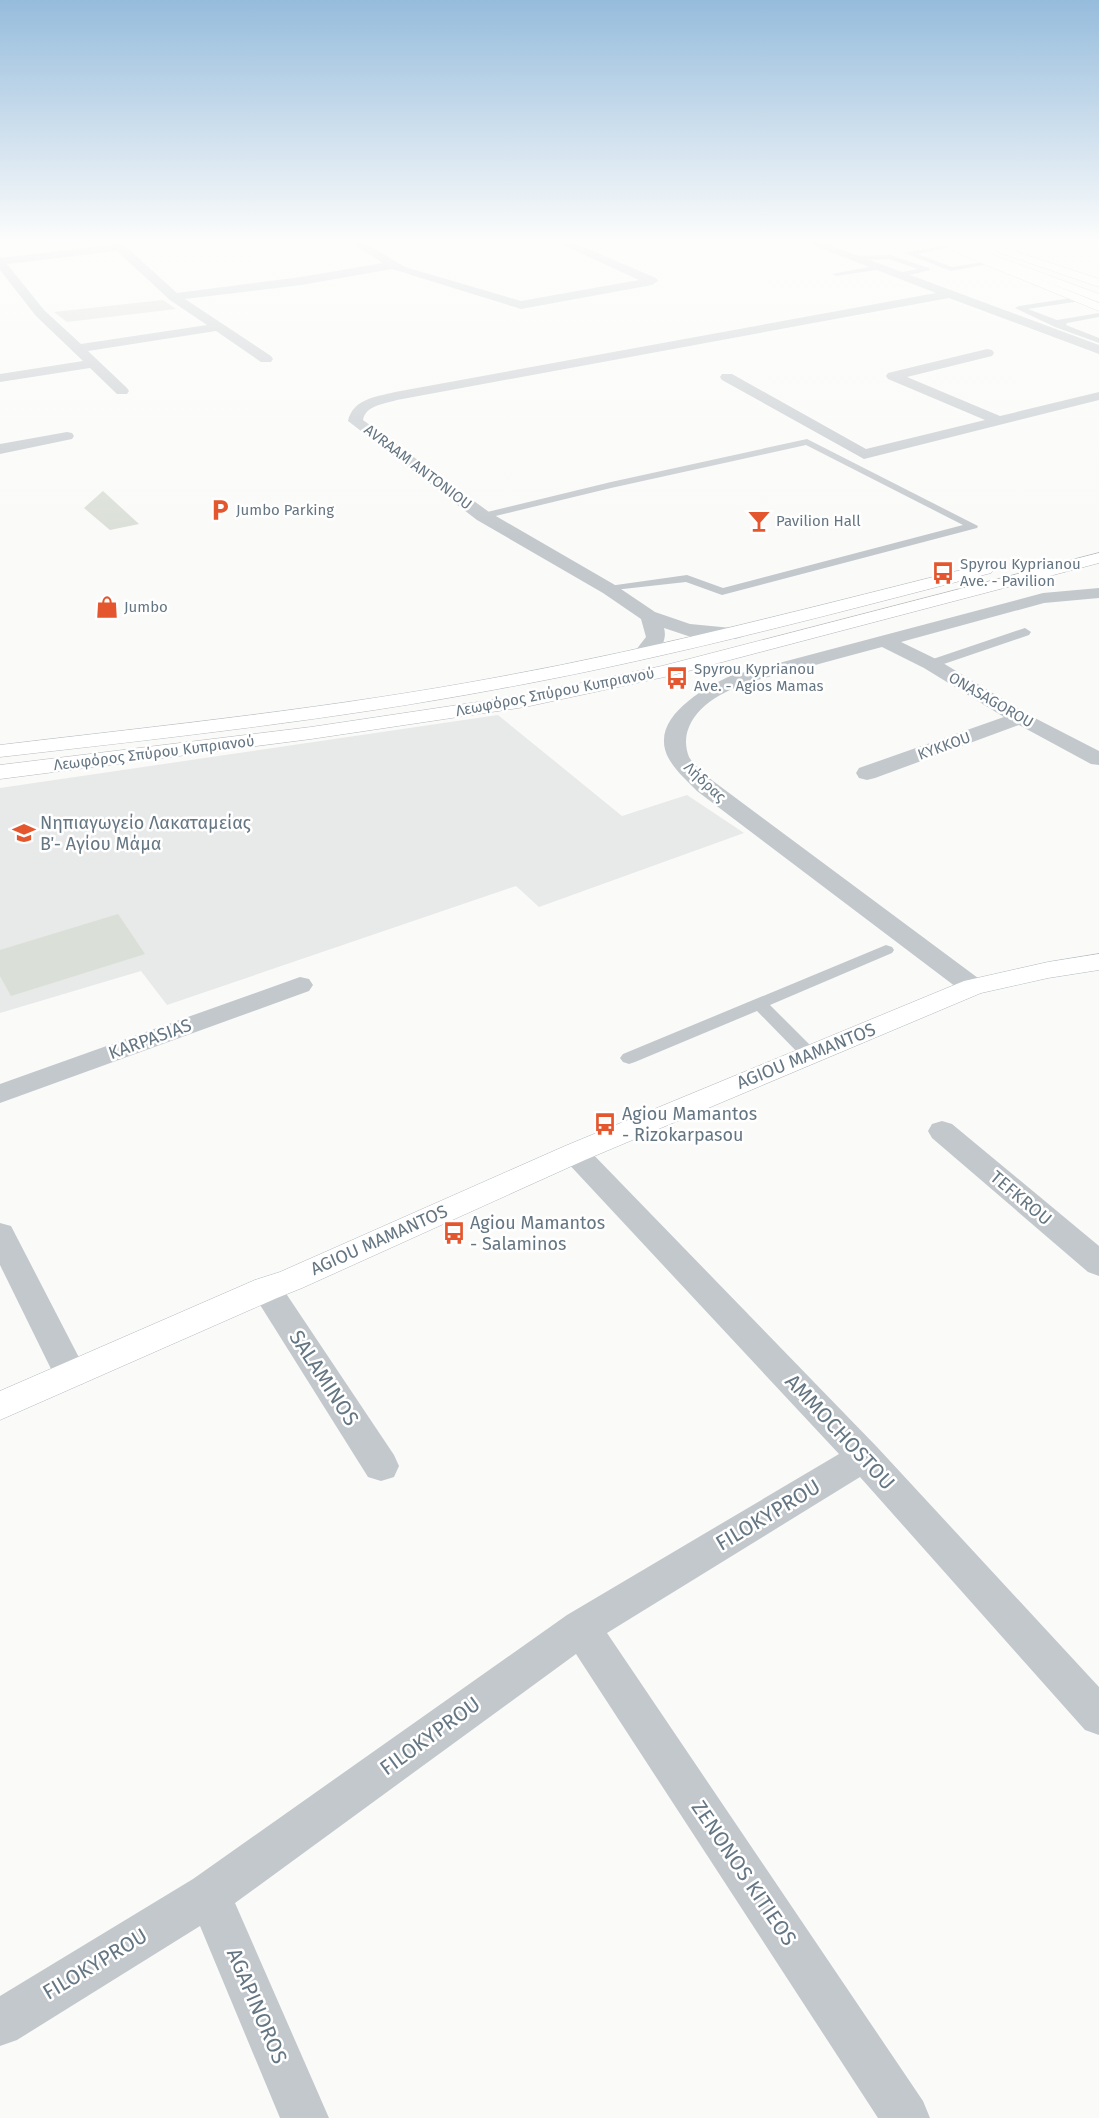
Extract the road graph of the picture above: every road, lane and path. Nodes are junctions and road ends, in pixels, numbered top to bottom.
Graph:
1 (65, 338) edge
2 (149, 338) edge
3 (235, 338) edge
4 (713, 338) edge
5 (1067, 338) edge
6 (76, 349) junction
7 (1099, 350) edge
8 (987, 353) dead end
9 (266, 359) dead end
10 (92, 364) junction
11 (0, 365) edge
12 (6, 377) edge
13 (727, 377) dead end
14 (122, 391) dead end
15 (1099, 396) edge
16 (1000, 421) junction
17 (67, 436) dead end
18 (0, 449) edge
19 (483, 516) junction
20 (1099, 558) edge
21 (1002, 565) dead end
22 (609, 589) junction
23 (1099, 593) edge
24 (648, 616) junction
25 (1025, 632) dead end
26 (735, 633) junction
27 (884, 641) junction
28 (642, 654) junction
29 (931, 664) junction
30 (1020, 718) junction
31 (0, 751) edge
32 (1096, 755) edge
33 (0, 772) edge
34 (868, 774) dead end
35 (886, 950) dead end
36 (1099, 962) edge
37 (300, 985) dead end
38 (973, 987) junction
39 (759, 1003) junction
40 (809, 1054) junction
41 (629, 1058) dead end
42 (0, 1094) edge
43 (942, 1131) dead end
44 (575, 1153) junction
45 (2, 1243) edge
46 (1099, 1264) edge
47 (266, 1289) junction
48 (71, 1374) junction
49 (0, 1406) edge
50 (864, 1457) junction
51 (381, 1466) dead end
52 (581, 1628) junction
53 (1099, 1716) edge
54 (209, 1895) junction
55 (0, 2023) edge
56 (305, 2118) edge
57 (906, 2118) edge

1 - 6 street
2 - 6 street
3 - 9 street
4 - 19 street, AVRAAM ANTONIOU
5 - 7 street
6 - 10 street
8 - 16 street
10 - 12 street
10 - 14 street
11 - 12 street
13 - 16 street
15 - 16 street
17 - 18 street
19 - 22 street, AVRAAM ANTONIOU
19 - 22 lane
20 - 33 main road, Λεωφόρος Σπύρου Κυπριανού
21 - 26 main road, Λεωφόρος Σπύρου Κυπριανού
22 - 24 street, AVRAAM ANTONIOU
23 - 27 street, Λήδρας
24 - 26 street, AVRAAM ANTONIOU
24 - 28 street
25 - 29 lane
26 - 28 main road, Λεωφόρος Σπύρου Κυπριανού
27 - 29 street, ONASAGOROU
27 - 38 street, Λήδρας
28 - 31 main road, Λεωφόρος Σπύρου Κυπριανού
29 - 30 street, ONASAGOROU
30 - 32 street, ONASAGOROU
30 - 34 street, KYKKOU
35 - 39 lane
36 - 38 main road, AGIOU MAMANTOS
37 - 42 street, KARPASIAS
38 - 40 main road, AGIOU MAMANTOS
39 - 40 lane
39 - 41 lane
40 - 44 main road, AGIOU MAMANTOS
43 - 46 street, TEFKROU
44 - 47 main road, AGIOU MAMANTOS
44 - 50 street, AMMOCHOSTOU
45 - 48 street
47 - 48 main road, AGIOU MAMANTOS
47 - 51 street, SALAMINOS
48 - 49 main road, AGIOU MAMANTOS
50 - 52 street, FILOKYPROU
50 - 53 street, AMMOCHOSTOU
52 - 54 street, FILOKYPROU
52 - 57 street, ZENONOS KITIEOS
54 - 55 street, FILOKYPROU
54 - 56 street, AGAPINOROS

